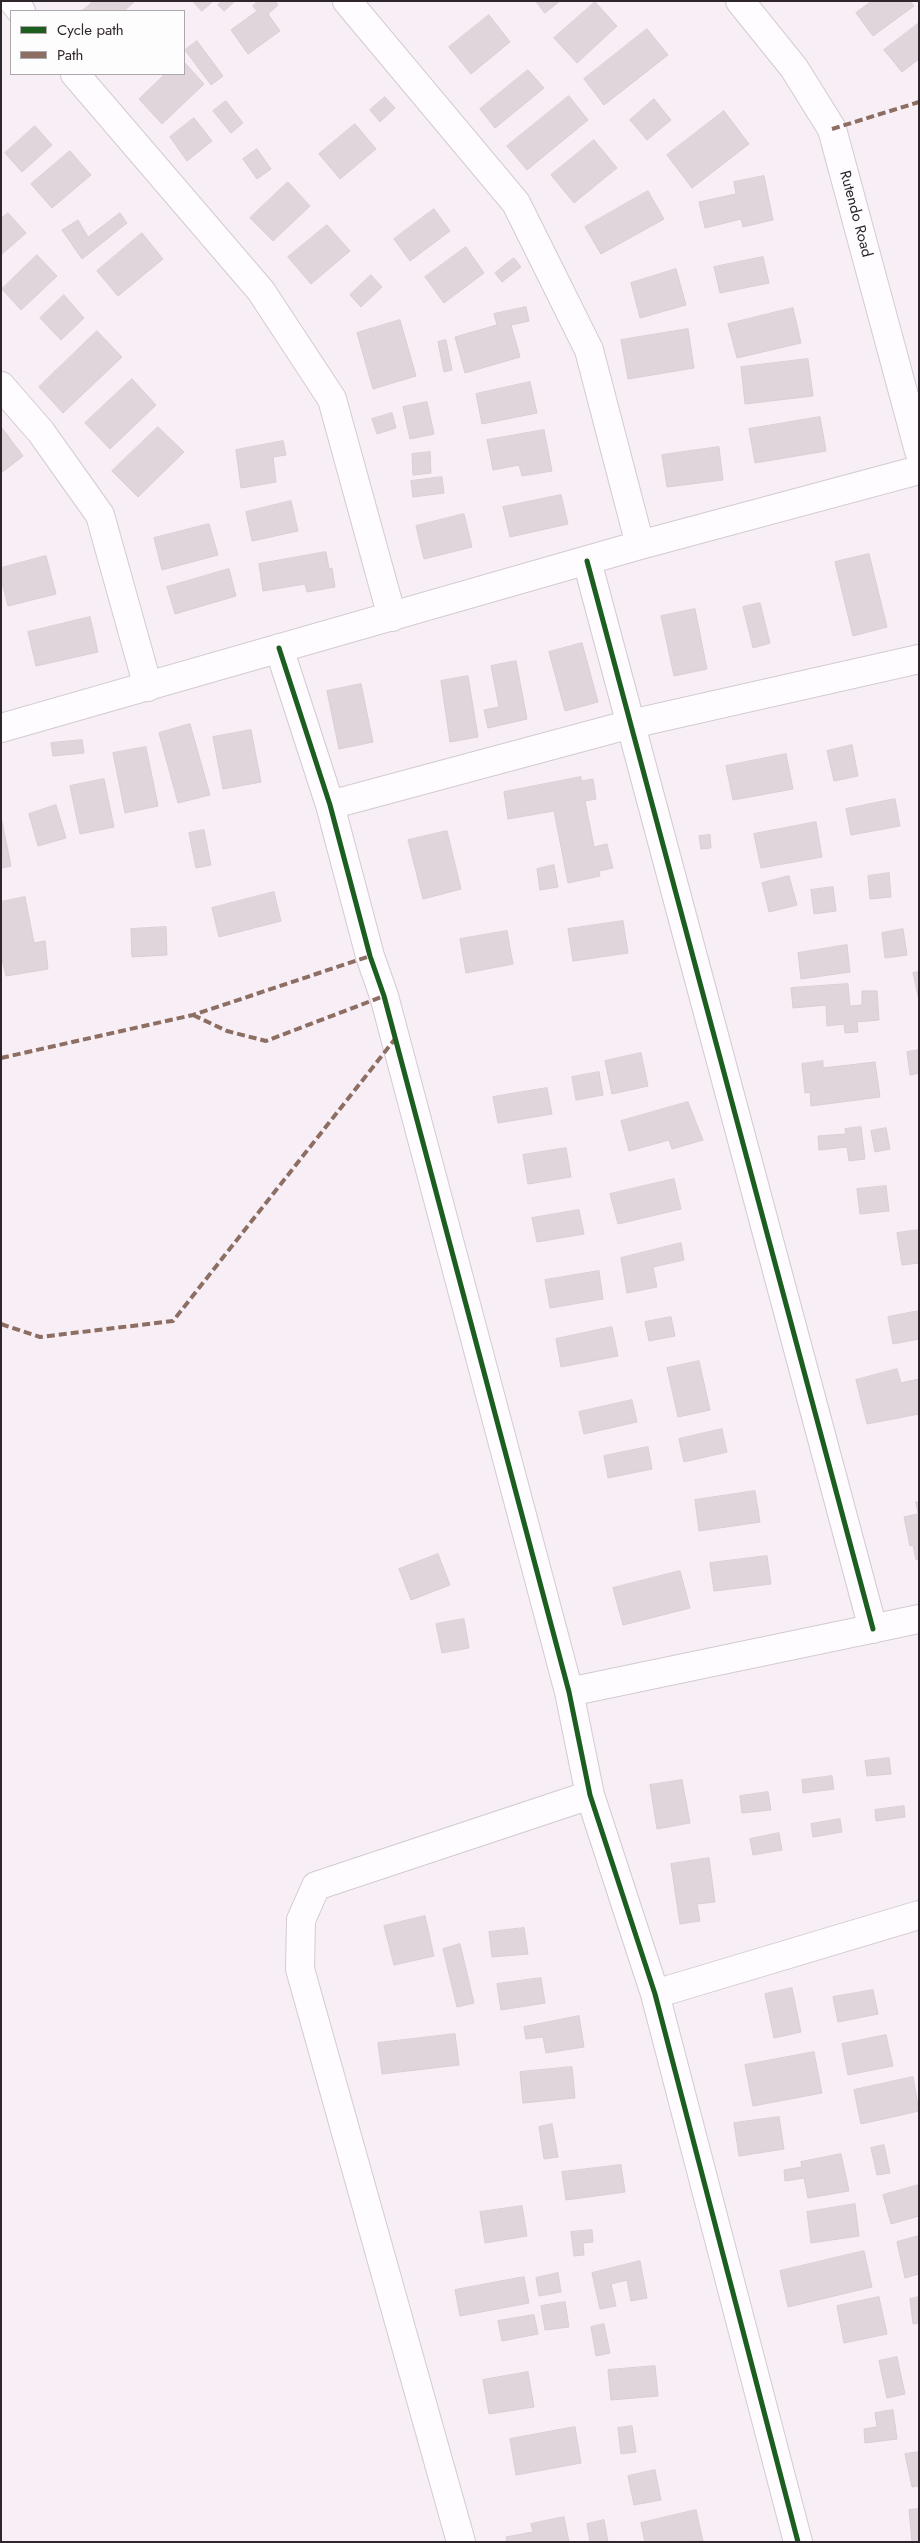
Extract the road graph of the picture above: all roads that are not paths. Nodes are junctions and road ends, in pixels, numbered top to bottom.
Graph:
1 (347, 1) edge
2 (740, 1) edge
3 (76, 75) edge
4 (1, 386) edge
5 (919, 451) edge
6 (919, 470) edge
7 (640, 545) junction
8 (587, 561) junction
9 (392, 617) junction
10 (279, 648) junction
11 (919, 659) edge
12 (148, 687) junction
13 (630, 724) junction
14 (1, 728) edge
15 (330, 805) junction
16 (919, 1618) edge
17 (873, 1629) junction
18 (569, 1692) junction
19 (590, 1795) junction
20 (919, 1915) edge
21 (655, 1994) junction
22 (461, 2542) edge
23 (798, 2542) edge

1 - 7 street
2 - 5 street, Rutendo Road
3 - 9 street
4 - 12 street
6 - 7 street
7 - 8 street
8 - 9 street
8 - 13 street
9 - 10 street
10 - 12 street
10 - 15 street
11 - 13 street
12 - 14 street
13 - 15 street
13 - 17 street
15 - 18 street
16 - 17 street
17 - 18 street
18 - 19 street
19 - 21 street
19 - 22 street
20 - 21 street
21 - 23 street

